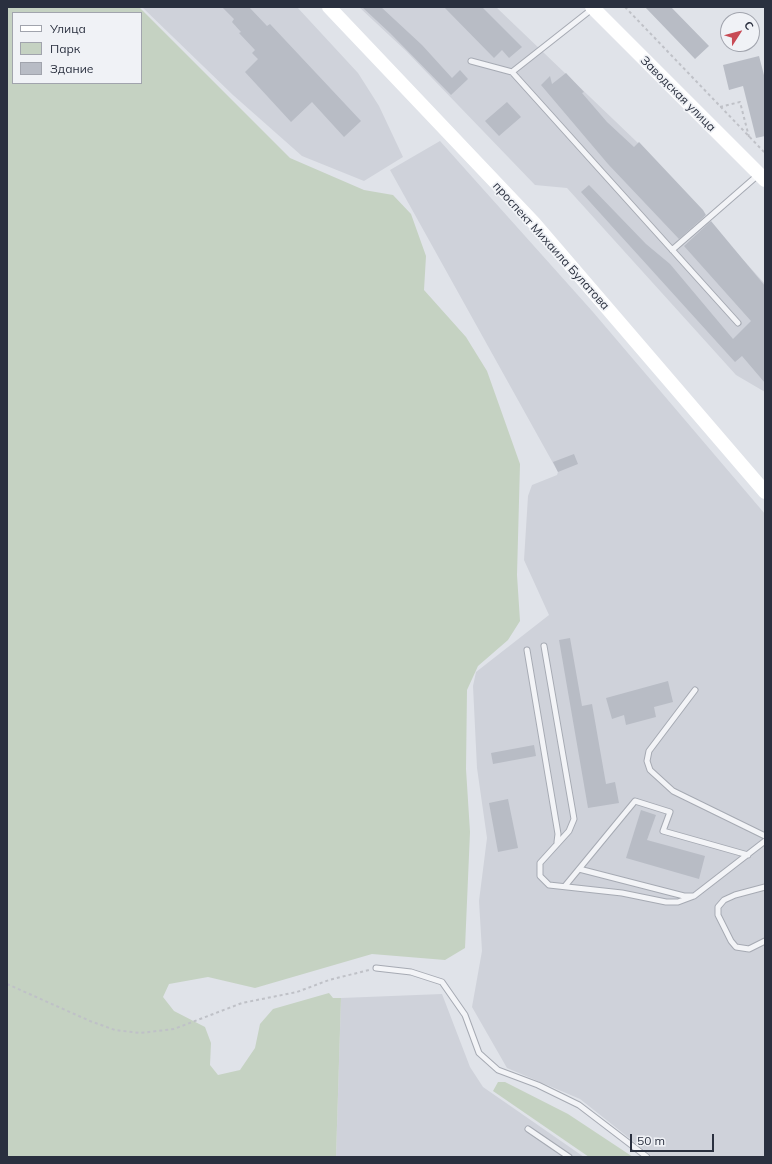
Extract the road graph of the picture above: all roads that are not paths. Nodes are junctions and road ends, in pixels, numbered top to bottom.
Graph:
1 (329, 7) edge
2 (592, 8) edge
3 (471, 61) dead end
4 (512, 72) junction
5 (762, 177) edge
6 (672, 250) junction
7 (738, 323) dead end
8 (765, 492) edge
9 (544, 646) dead end
10 (527, 650) dead end
11 (695, 690) dead end
12 (765, 836) edge
13 (765, 841) edge
14 (556, 844) junction
15 (748, 855) junction
16 (579, 869) junction
17 (566, 886) junction
18 (765, 887) edge
19 (694, 896) junction
20 (765, 941) edge
21 (376, 968) road end
22 (528, 1129) dead end
23 (569, 1157) edge
24 (647, 1157) edge

1 - 8 street, проспект Михаила Булатова
2 - 4 lane
2 - 5 street, Заводская улица
3 - 4 lane
4 - 6 lane
5 - 6 lane
6 - 7 lane
9 - 14 lane
10 - 14 lane
11 - 12 lane
13 - 15 lane
14 - 17 lane
15 - 16 lane
15 - 19 lane
16 - 17 lane
16 - 19 lane
17 - 19 lane
18 - 20 lane
21 - 24 lane
22 - 23 lane

